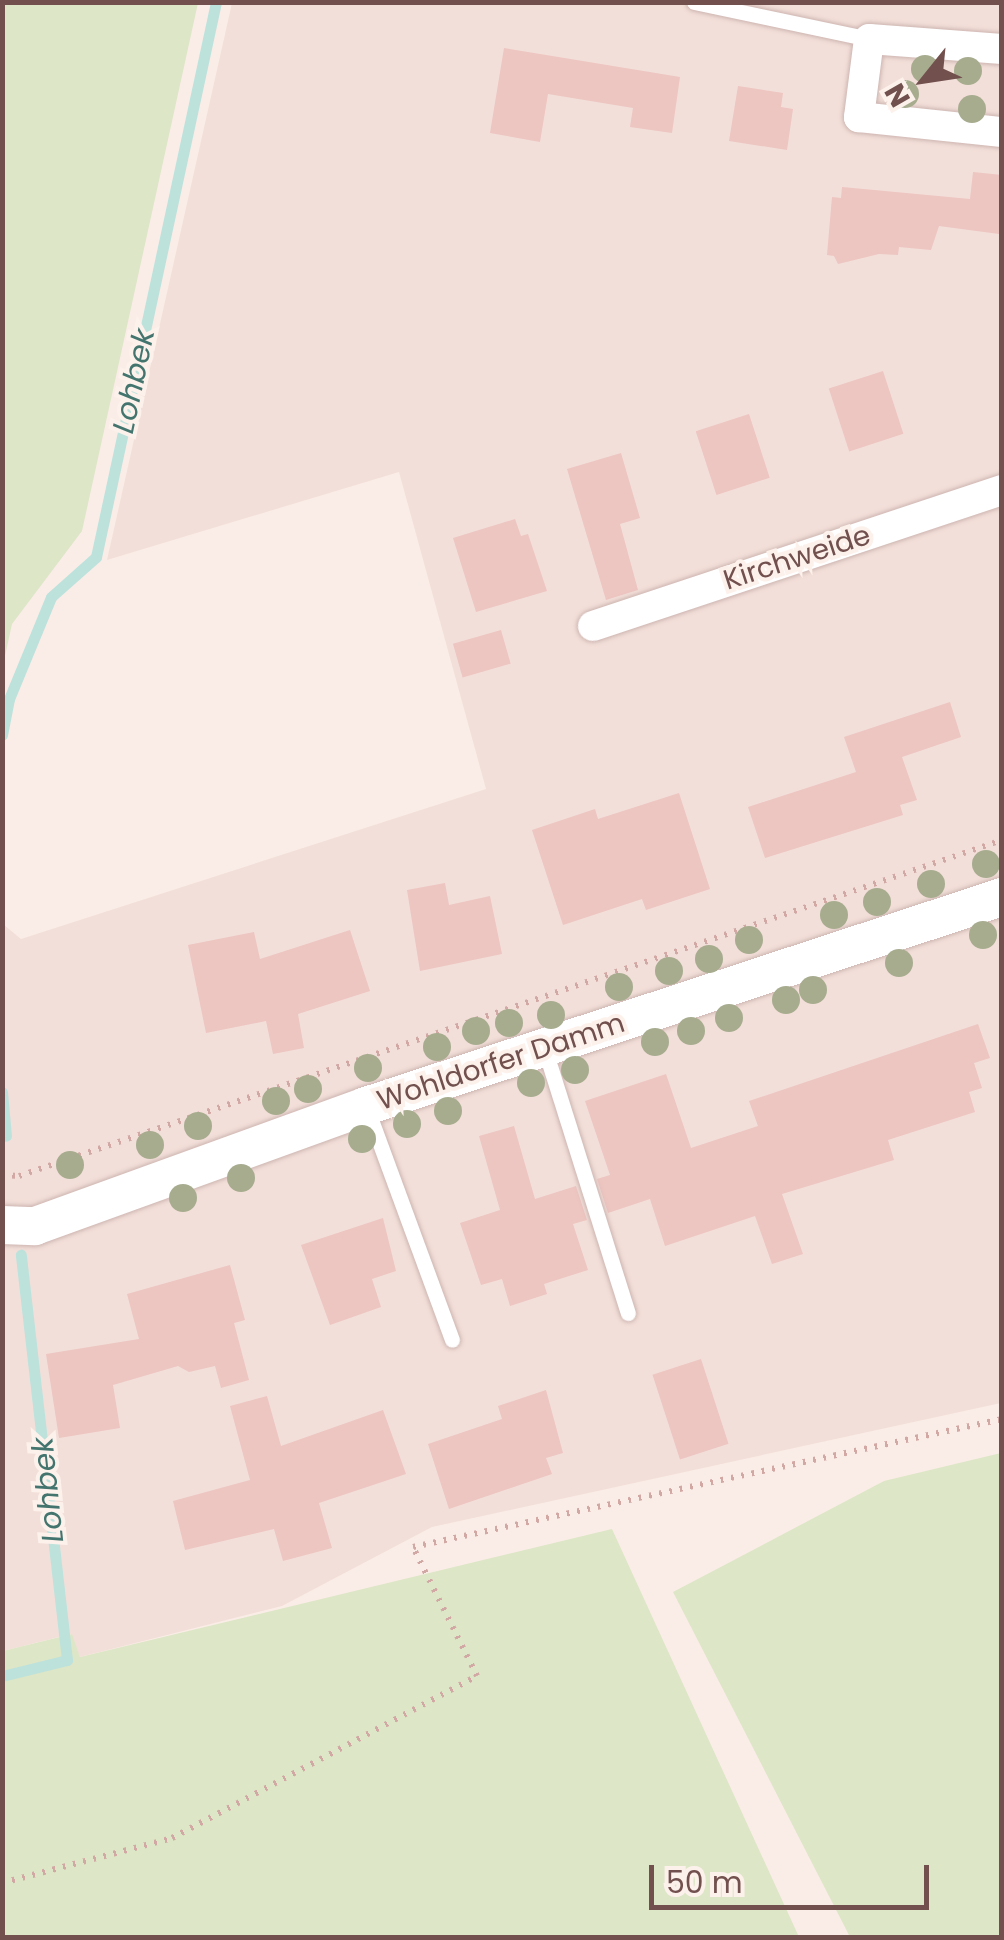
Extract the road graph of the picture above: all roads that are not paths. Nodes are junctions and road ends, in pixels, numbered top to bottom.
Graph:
1 (694, 2) edge
2 (869, 39) junction
3 (1002, 48) edge
4 (1002, 132) edge
5 (1002, 490) edge
6 (593, 626) dead end
7 (1002, 897) edge
8 (544, 1048) junction
9 (366, 1106) junction
10 (2, 1226) edge
11 (628, 1313) dead end
12 (452, 1340) dead end

1 - 2 lane
2 - 3 street
2 - 4 street
5 - 6 street, Kirchweide
7 - 8 street, Wohldorfer Damm
8 - 9 street, Wohldorfer Damm
8 - 11 lane
9 - 10 street, Wohldorfer Damm
9 - 12 lane

